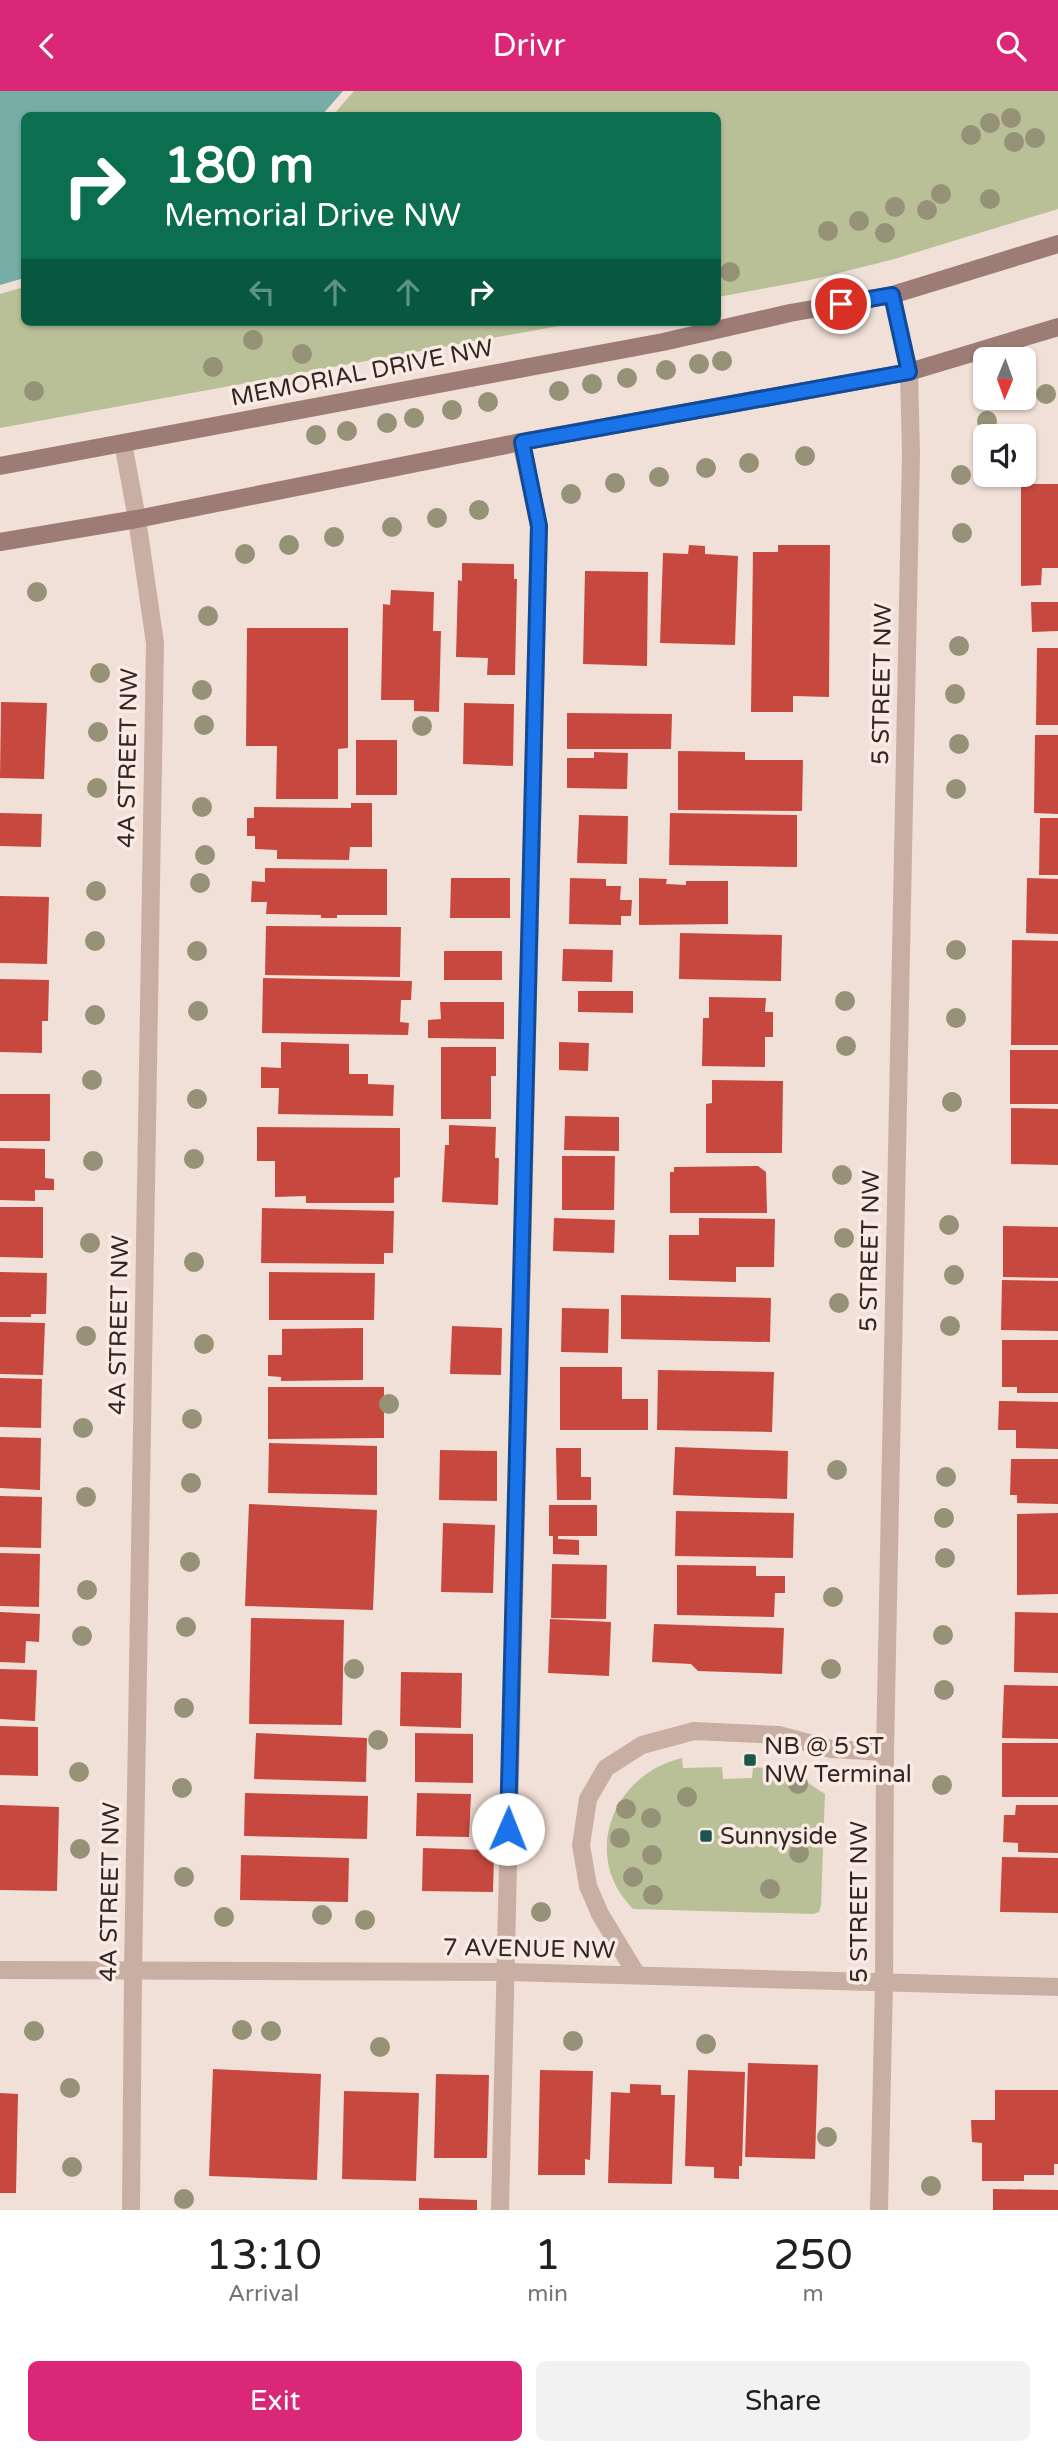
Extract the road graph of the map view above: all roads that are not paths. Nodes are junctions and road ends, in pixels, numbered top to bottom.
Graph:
1 (1058, 244) edge
2 (892, 295) junction
3 (1058, 327) edge
4 (909, 372) junction
5 (522, 442) junction
6 (123, 443) junction
7 (0, 466) edge
8 (137, 519) junction
9 (0, 543) edge
10 (885, 1752) junction
11 (0, 1970) edge
12 (132, 1972) junction
13 (505, 1972) junction
14 (637, 1975) junction
15 (884, 1983) junction
16 (1058, 1986) edge
17 (131, 2210) edge
18 (500, 2210) edge
19 (879, 2210) edge

1 - 2 main road, MEMORIAL DRIVE NW
2 - 4 street, 5 STREET NW
2 - 6 main road, MEMORIAL DRIVE NW
3 - 4 main road
4 - 5 main road
4 - 10 street, 5 STREET NW
5 - 8 main road
5 - 13 street
6 - 7 main road, MEMORIAL DRIVE NW
6 - 8 street, 4A STREET NW
8 - 9 main road
8 - 12 street, 4A STREET NW
10 - 14 street
10 - 15 street, 5 STREET NW
11 - 12 street, 7 AVENUE NW
12 - 13 street, 7 AVENUE NW
12 - 17 street, 4A STREET NW
13 - 14 street, 7 AVENUE NW
13 - 18 street
14 - 15 street, 7 AVENUE NW
15 - 16 street, 7 AVENUE NW
15 - 19 street, 5 STREET NW

